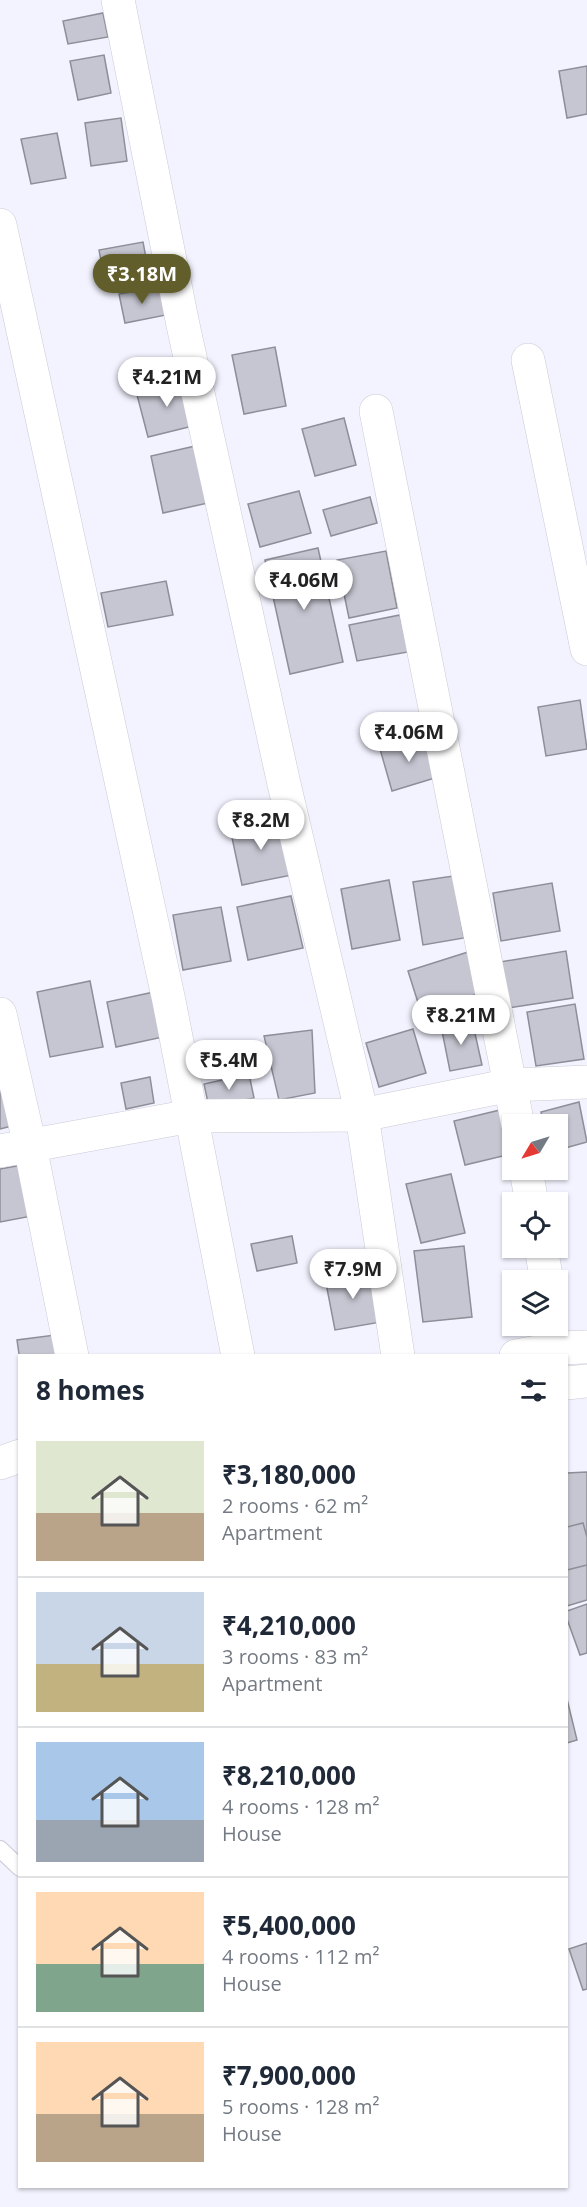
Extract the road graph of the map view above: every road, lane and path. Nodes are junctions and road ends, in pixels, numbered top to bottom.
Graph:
1 (118, 0) edge
2 (0, 225) edge
3 (528, 360) dead end
4 (376, 411) dead end
5 (587, 649) edge
6 (0, 1014) edge
7 (587, 1082) edge
8 (511, 1085) junction
9 (516, 1114) edge
10 (362, 1115) junction
11 (191, 1116) junction
12 (15, 1149) edge
13 (565, 1344) edge
14 (71, 1354) edge
15 (238, 1354) edge
16 (398, 1354) edge
17 (524, 1354) edge
18 (587, 1381) edge
19 (568, 1383) edge
20 (18, 1457) edge
21 (0, 1463) edge
22 (18, 1479) edge
23 (0, 1484) edge
24 (0, 1849) edge
25 (18, 1866) edge

1 - 10 street
2 - 11 street
3 - 5 street
4 - 8 street
6 - 12 street
7 - 8 street
8 - 9 street
8 - 10 street
10 - 11 street
10 - 16 street
11 - 12 street
11 - 15 street
12 - 14 street
13 - 17 street
18 - 19 street
20 - 21 street
22 - 23 street
24 - 25 lane

